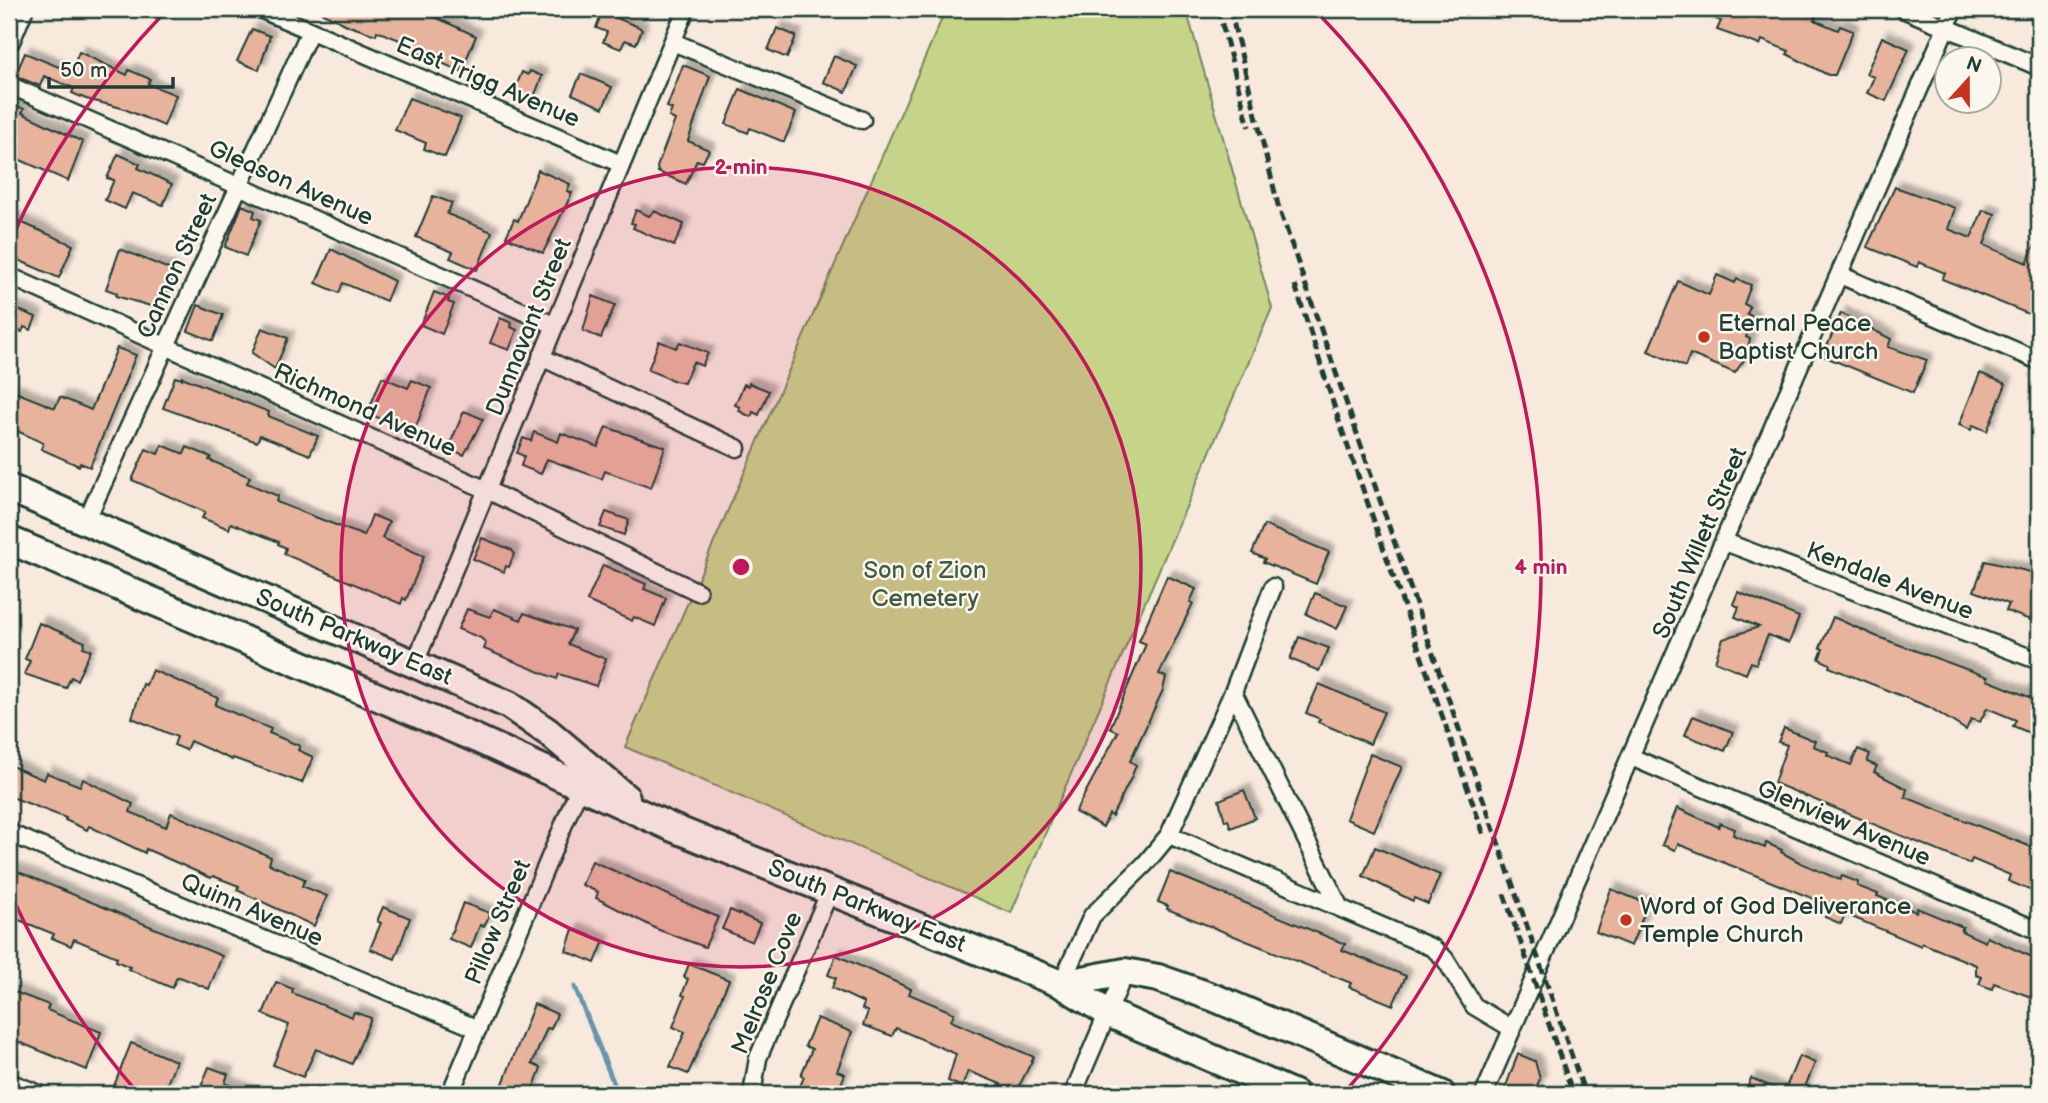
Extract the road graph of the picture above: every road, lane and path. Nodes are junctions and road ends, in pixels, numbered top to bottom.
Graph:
1 (22, 9) edge
2 (260, 9) edge
3 (686, 9) edge
4 (1902, 9) edge
5 (1954, 9) edge
6 (1947, 27) junction
7 (310, 31) junction
8 (9, 40) edge
9 (673, 43) junction
10 (2039, 67) edge
11 (9, 85) edge
12 (862, 120) dead end
13 (621, 164) junction
14 (240, 185) junction
15 (1840, 275) junction
16 (9, 276) edge
17 (554, 325) junction
18 (167, 345) junction
19 (541, 357) junction
20 (2039, 361) edge
21 (737, 448) dead end
22 (9, 488) edge
23 (487, 490) junction
24 (86, 521) junction
25 (9, 540) edge
26 (1725, 542) junction
27 (1273, 587) dead end
28 (698, 592) dead end
29 (2039, 661) edge
30 (415, 663) junction
31 (1233, 692) junction
32 (1631, 757) junction
33 (584, 777) junction
34 (9, 833) edge
35 (1169, 835) junction
36 (830, 891) junction
37 (1339, 906) junction
38 (2039, 931) edge
39 (1125, 972) junction
40 (1060, 984) junction
41 (1108, 1013) junction
42 (1511, 1028) junction
43 (478, 1029) junction
44 (9, 1082) edge
45 (39, 1094) edge
46 (450, 1094) edge
47 (752, 1094) edge
48 (1073, 1094) edge
49 (1294, 1094) edge
50 (1441, 1094) edge
51 (1484, 1094) edge

1 - 8 street
2 - 7 street, East Trigg Avenue
3 - 9 street, Dunnavant Street
4 - 6 street
5 - 6 street, South Willett Street
6 - 10 street
6 - 15 street, South Willett Street
7 - 13 street, East Trigg Avenue
7 - 14 street, Cannon Street
9 - 12 street
9 - 13 street, Dunnavant Street
11 - 14 street, Gleason Avenue
13 - 17 street, Dunnavant Street
14 - 17 street, Gleason Avenue
14 - 18 street, Cannon Street
15 - 20 street
15 - 26 street, South Willett Street
16 - 18 street, Richmond Avenue
17 - 19 street, Dunnavant Street
18 - 23 street, Richmond Avenue
18 - 24 street, Cannon Street
19 - 21 street
19 - 23 street, Dunnavant Street
22 - 24 main road, South Parkway East
23 - 28 street, Richmond Avenue
23 - 30 street, Dunnavant Street
24 - 30 main road, South Parkway East
25 - 33 main road, South Parkway East
26 - 29 street, Kendale Avenue
26 - 32 street, South Willett Street
27 - 31 street
30 - 33 main road, South Parkway East
31 - 35 street
31 - 37 street
32 - 38 street, Glenview Avenue
32 - 42 street, South Willett Street
33 - 36 main road, South Parkway East
33 - 43 street, Pillow Street
34 - 43 street, Quinn Avenue
35 - 37 street
35 - 40 street
36 - 40 main road, South Parkway East
36 - 47 street, Melrose Cove
37 - 42 street
39 - 40 main road
39 - 41 street
39 - 50 main road
40 - 41 main road, South Parkway East
41 - 48 street
41 - 49 main road, South Parkway East
42 - 51 street, South Willett Street
43 - 46 street, Pillow Street
44 - 45 street

